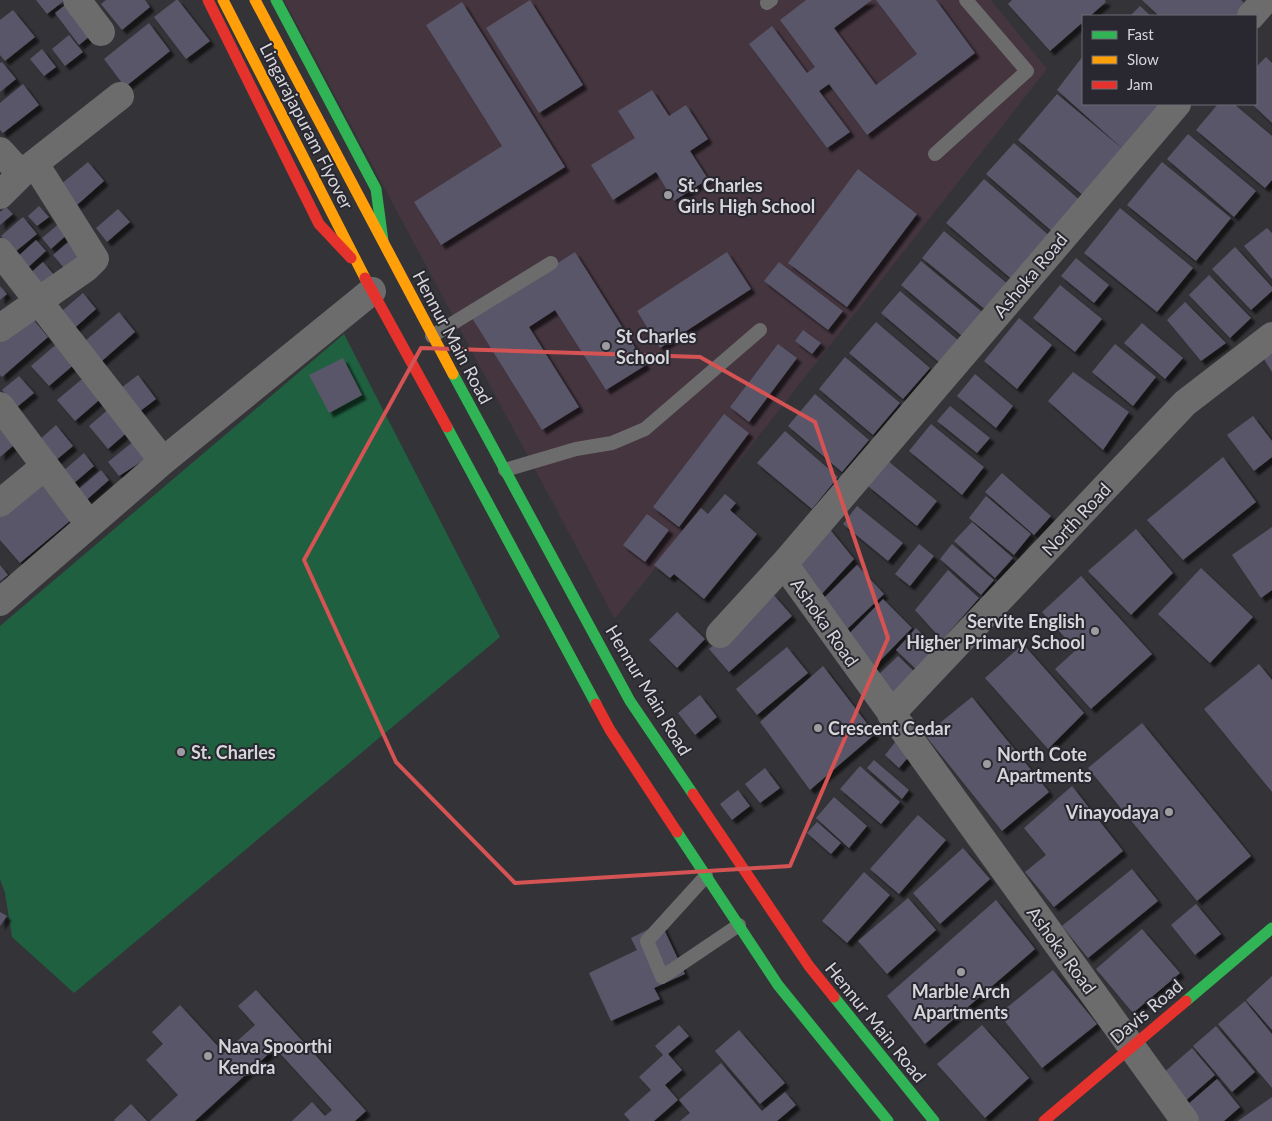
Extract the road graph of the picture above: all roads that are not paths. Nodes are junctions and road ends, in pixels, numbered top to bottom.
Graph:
1 (77, 0) edge
2 (208, 0) edge
3 (223, 0) edge
4 (255, 0) edge
5 (276, 0) edge
6 (966, 0) edge
7 (1265, 0) edge
8 (1253, 15) edge
9 (100, 32) dead end
10 (120, 96) dead end
11 (1176, 105) edge
12 (0, 151) edge
13 (935, 154) dead end
14 (28, 169) junction
15 (0, 196) edge
16 (384, 246) junction
17 (0, 252) edge
18 (550, 263) dead end
19 (366, 280) junction
20 (39, 300) junction
21 (0, 328) edge
22 (760, 330) dead end
23 (432, 336) junction
24 (1272, 336) edge
25 (0, 406) edge
26 (163, 461) junction
27 (45, 466) junction
28 (505, 470) junction
29 (0, 503) edge
30 (89, 524) junction
31 (784, 564) junction
32 (0, 602) edge
33 (720, 634) dead end
34 (891, 714) junction
35 (706, 876) junction
36 (739, 925) junction
37 (1272, 928) edge
38 (1131, 1046) junction
39 (888, 1121) edge
40 (934, 1121) edge
41 (1044, 1121) edge
42 (1185, 1121) edge

1 - 9 street
2 - 19 main road
3 - 19 main road, Lingarajapuram Flyover
4 - 16 main road, Lingarajapuram Flyover
5 - 16 main road
6 - 13 lane
7 - 8 street
10 - 14 street
11 - 31 street, Ashoka Road
12 - 14 street
14 - 15 street
14 - 20 street
16 - 23 main road, Hennur Main Road
17 - 20 street
18 - 23 lane
19 - 26 street
19 - 35 main road
20 - 21 street
20 - 26 street
22 - 28 lane
23 - 28 main road, Hennur Main Road
24 - 34 street, North Road
25 - 27 street
26 - 30 street
27 - 29 street
27 - 30 street
28 - 40 main road, Hennur Main Road
30 - 32 street
31 - 33 street
31 - 34 street, Ashoka Road
34 - 38 street, Ashoka Road
35 - 36 main road
35 - 36 lane
36 - 39 main road
37 - 38 main road, Davis Road
38 - 41 main road, Davis Road
38 - 42 street, Ashoka Road

